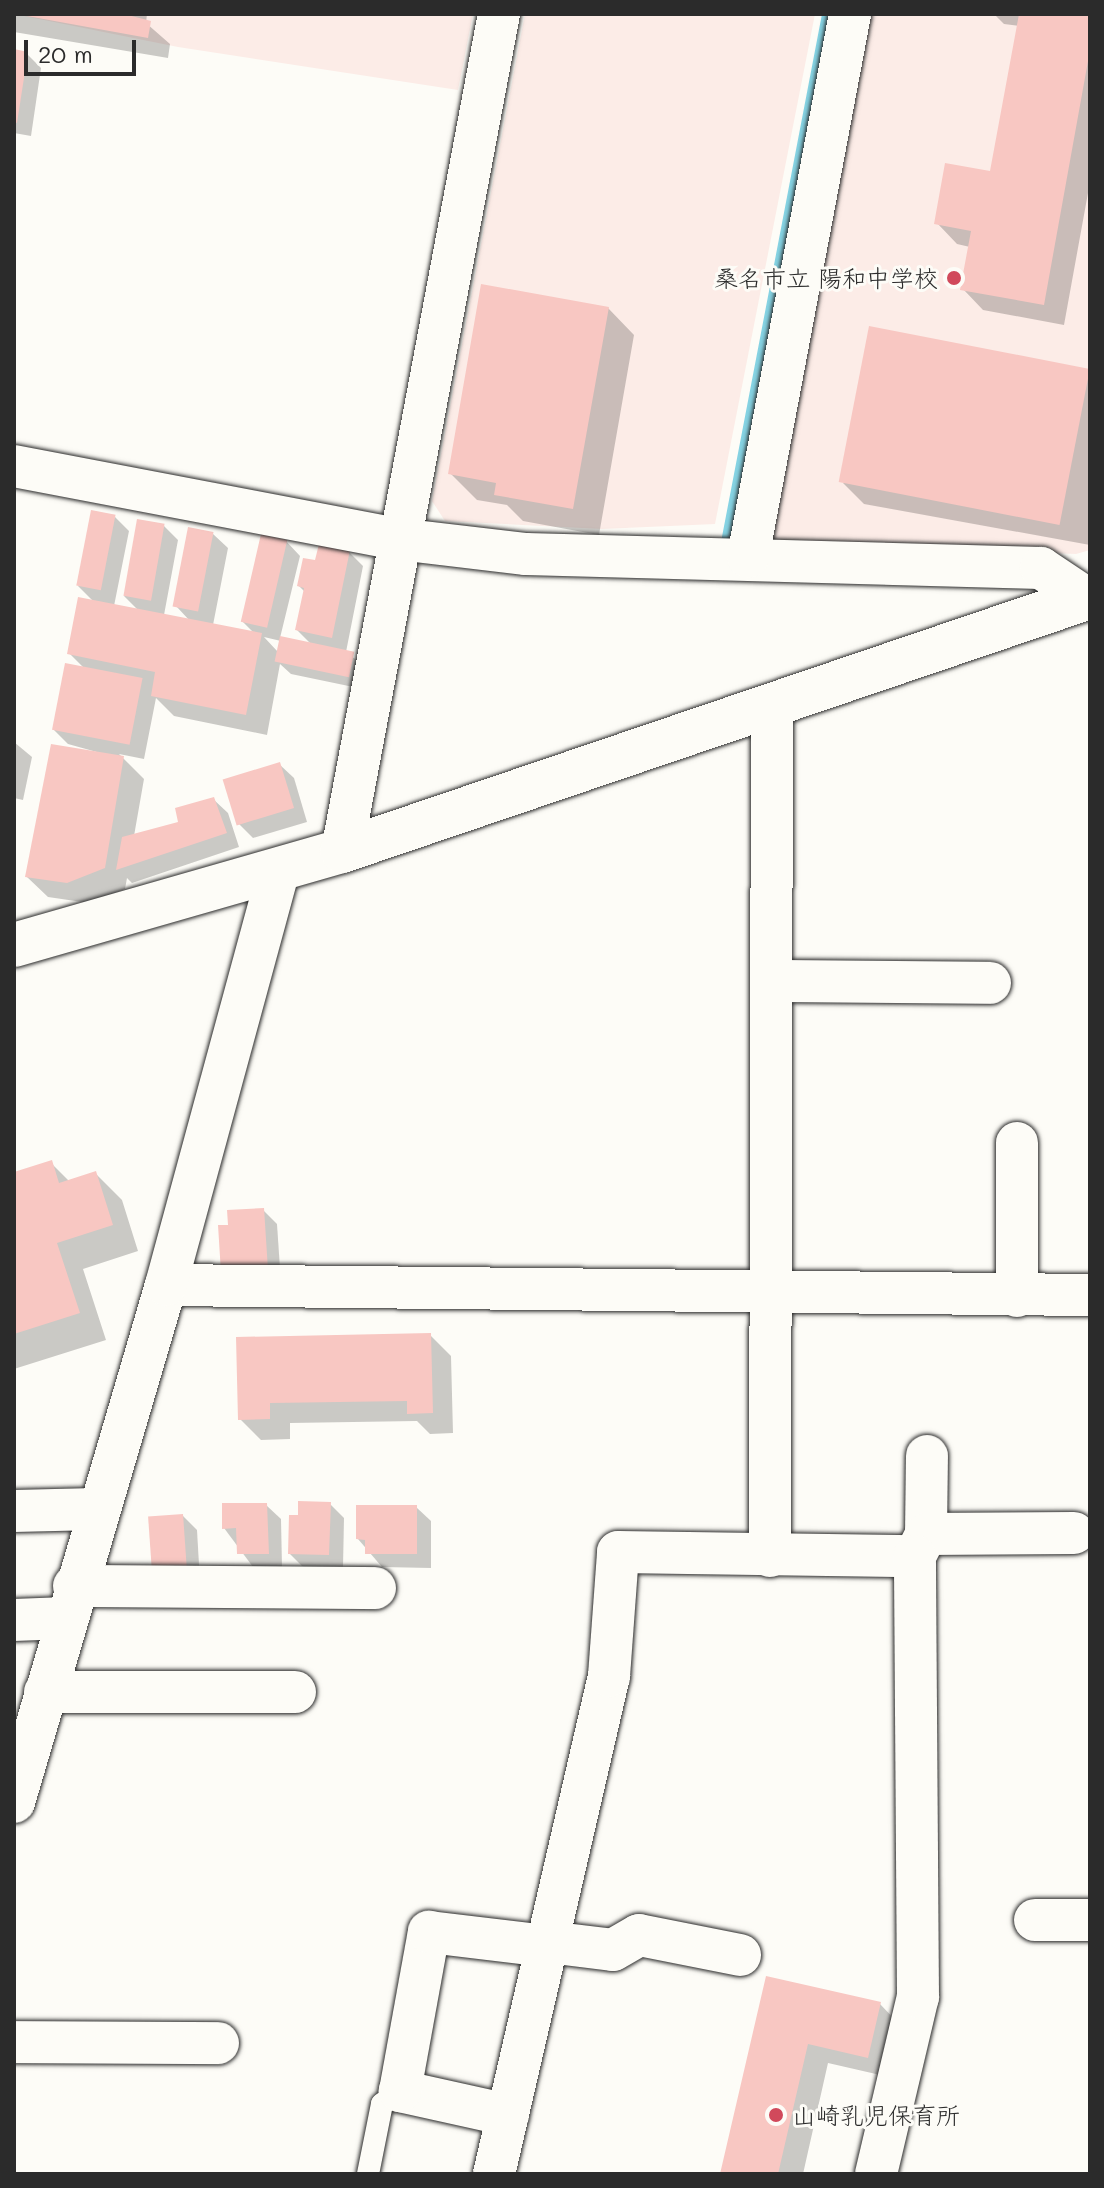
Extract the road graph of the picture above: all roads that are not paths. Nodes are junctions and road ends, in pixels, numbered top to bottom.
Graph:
1 (499, 14) edge
2 (850, 14) edge
3 (14, 466) edge
4 (398, 539) junction
5 (748, 557) junction
6 (1088, 598) edge
7 (772, 706) junction
8 (342, 851) junction
9 (279, 870) junction
10 (14, 945) edge
11 (774, 981) junction
12 (990, 983) dead end
13 (1017, 1143) dead end
14 (166, 1285) junction
15 (774, 1293) junction
16 (1090, 1295) edge
17 (1017, 1296) junction
18 (927, 1456) dead end
19 (96, 1509) junction
20 (14, 1511) edge
21 (1074, 1533) dead end
22 (920, 1545) junction
23 (770, 1556) junction
24 (375, 1588) dead end
25 (70, 1602) junction
26 (14, 1620) edge
27 (45, 1692) junction
28 (295, 1692) dead end
29 (14, 1802) edge
30 (1035, 1920) dead end
31 (1090, 1920) edge
32 (548, 1944) junction
33 (740, 1955) dead end
34 (14, 2042) edge
35 (218, 2043) dead end
36 (400, 2091) junction
37 (508, 2115) junction
38 (368, 2174) edge
39 (494, 2174) edge
40 (876, 2174) edge

1 - 4 street
2 - 5 street
3 - 4 street
4 - 5 street
4 - 8 street
5 - 6 street
6 - 7 street
7 - 8 street
7 - 11 street
8 - 9 street
9 - 10 street
9 - 14 street
11 - 12 street
11 - 15 street
13 - 17 street
14 - 15 street
14 - 19 street
15 - 17 street
15 - 23 street
16 - 17 street
18 - 22 street
19 - 20 street
19 - 25 street
21 - 22 street
22 - 23 street
22 - 40 street
23 - 32 street
24 - 25 street
25 - 26 street
25 - 27 street
27 - 28 street
27 - 29 street
30 - 31 street
32 - 33 street
32 - 36 street
32 - 37 street
34 - 35 street
36 - 37 street
36 - 38 lane
37 - 39 street

